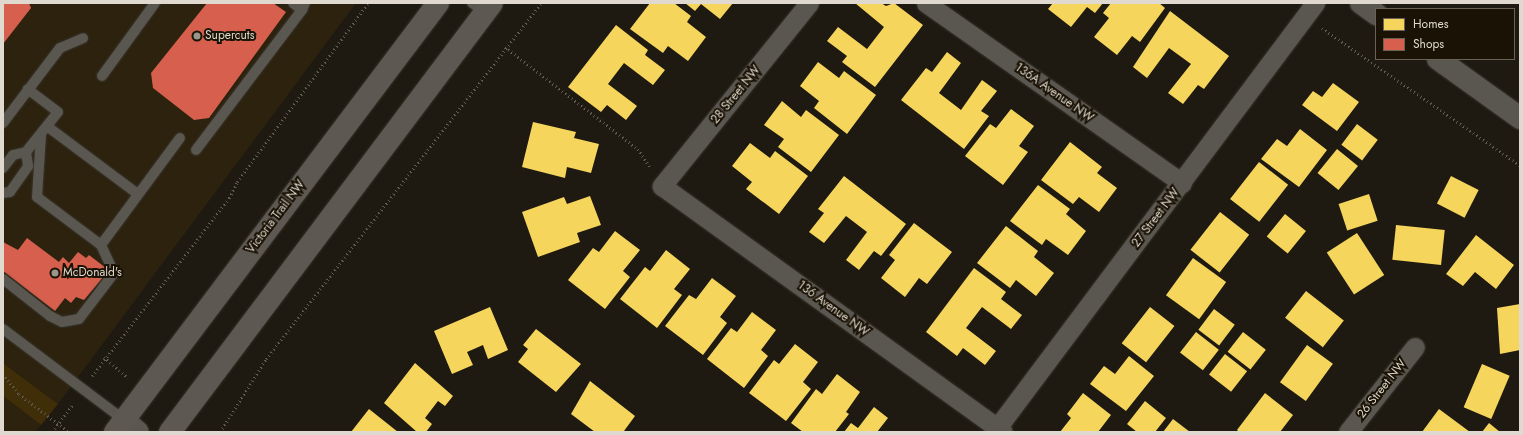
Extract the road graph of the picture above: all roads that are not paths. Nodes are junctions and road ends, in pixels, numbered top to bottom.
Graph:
1 (155, 3) edge
2 (293, 3) edge
3 (438, 3) edge
4 (809, 3) edge
5 (926, 3) edge
6 (1361, 3) edge
7 (303, 6) edge
8 (483, 6) edge
9 (1311, 9) edge
10 (1375, 13) edge
11 (83, 38) dead end
12 (1439, 60) edge
13 (102, 76) dead end
14 (28, 89) junction
15 (1520, 118) edge
16 (3, 123) edge
17 (48, 126) junction
18 (41, 135) junction
19 (180, 138) dead end
20 (196, 150) dead end
21 (26, 152) junction
22 (3, 168) edge
23 (1182, 183) junction
24 (662, 186) joint
25 (3, 193) edge
26 (138, 194) junction
27 (101, 244) junction
28 (3, 279) edge
29 (3, 329) edge
30 (1415, 347) dead end
31 (126, 428) edge
32 (998, 430) edge
33 (170, 432) edge
34 (1348, 432) edge

1 - 13 lane
2 - 7 lane
3 - 31 main road, Victoria Trail NW
4 - 24 street, 28 Street NW
5 - 23 street, 136A Avenue NW
6 - 10 street
7 - 20 lane
8 - 33 main road
9 - 23 street, 27 Street NW
11 - 14 lane
12 - 15 street
14 - 16 lane
14 - 17 lane
17 - 18 lane
17 - 26 lane
18 - 21 lane
18 - 27 lane
19 - 26 lane
21 - 22 lane
21 - 25 lane
23 - 32 street, 27 Street NW
24 - 32 street, 136 Avenue NW
26 - 27 lane
27 - 28 lane
29 - 31 lane
30 - 34 street, 26 Street NW

